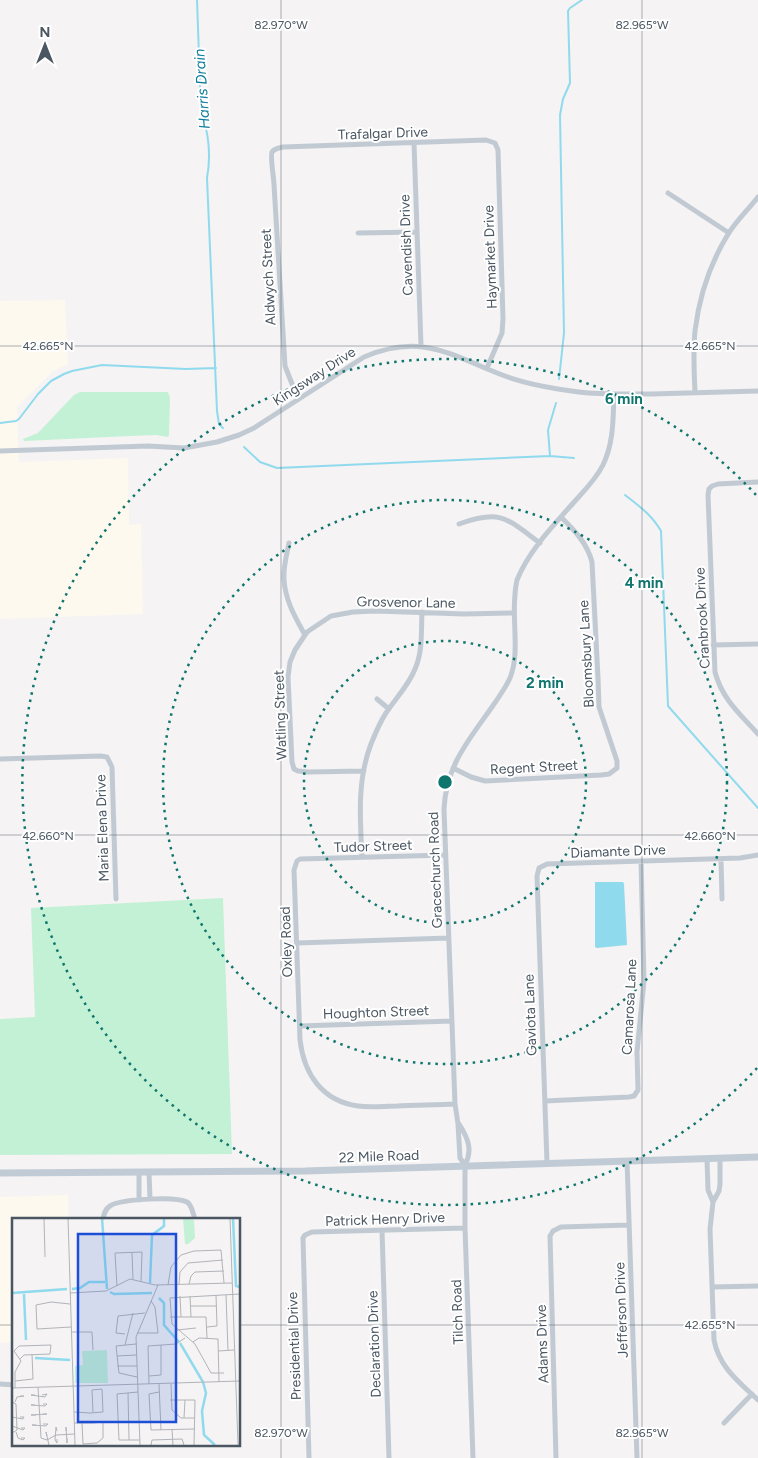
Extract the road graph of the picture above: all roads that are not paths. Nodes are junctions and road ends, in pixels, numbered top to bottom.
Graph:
1 (414, 143) junction
2 (495, 143) joint
3 (273, 151) joint
4 (668, 193) dead end
5 (758, 197) edge
6 (417, 232) junction
7 (358, 233) dead end
8 (729, 233) junction
9 (420, 346) junction
10 (487, 368) junction
11 (758, 390) edge
12 (695, 392) junction
13 (614, 394) junction
14 (298, 399) junction
15 (0, 451) edge
16 (758, 482) edge
17 (561, 517) junction
18 (459, 524) dead end
19 (289, 543) dead end
20 (540, 543) junction
21 (422, 612) junction
22 (513, 613) junction
23 (305, 635) junction
24 (758, 644) edge
25 (713, 645) junction
26 (377, 699) dead end
27 (389, 709) junction
28 (758, 734) edge
29 (0, 759) edge
30 (453, 768) junction
31 (617, 768) joint
32 (364, 771) junction
33 (446, 855) junction
34 (758, 855) edge
35 (362, 857) junction
36 (721, 858) junction
37 (300, 859) joint
38 (641, 861) junction
39 (540, 868) joint
40 (116, 899) dead end
41 (722, 899) dead end
42 (449, 938) junction
43 (297, 942) junction
44 (452, 1021) junction
45 (300, 1026) junction
46 (544, 1101) junction
47 (455, 1104) junction
48 (458, 1124) junction
49 (758, 1157) edge
50 (720, 1158) junction
51 (707, 1159) junction
52 (627, 1161) junction
53 (547, 1163) junction
54 (464, 1165) junction
55 (139, 1172) junction
56 (149, 1172) junction
57 (0, 1173) edge
58 (150, 1199) junction
59 (139, 1200) junction
60 (712, 1202) junction
61 (103, 1218) edge
62 (195, 1218) edge
63 (629, 1225) junction
64 (465, 1228) junction
65 (382, 1230) junction
66 (305, 1235) joint
67 (758, 1286) edge
68 (712, 1287) junction
69 (752, 1394) junction
70 (758, 1400) edge
71 (724, 1423) dead end
72 (309, 1458) edge
73 (389, 1458) edge
74 (473, 1458) edge
75 (556, 1458) edge
76 (637, 1458) edge

1 - 2 street, Trafalgar Drive
1 - 3 street, Trafalgar Drive
1 - 6 street, Cavendish Drive
2 - 10 street, Haymarket Drive
3 - 14 street, Aldwych Street
4 - 8 street
5 - 8 street
6 - 7 street
6 - 9 street, Cavendish Drive
8 - 12 street
9 - 10 street, Kingsway Drive
9 - 14 street, Kingsway Drive
10 - 13 street, Kingsway Drive
11 - 12 street, Kingsway Drive
12 - 13 street, Kingsway Drive
13 - 17 street, Gracechurch Road
14 - 15 street, Kingsway Drive
16 - 25 street, Cranbrook Drive
17 - 20 street, Gracechurch Road
17 - 31 street, Bloomsbury Lane
18 - 20 street
19 - 23 street
20 - 22 street, Gracechurch Road
21 - 22 street, Grosvenor Lane
21 - 23 street, Grosvenor Lane
21 - 27 street
22 - 30 street, Gracechurch Road
23 - 32 street, Watling Street
24 - 25 street
25 - 28 street, Cranbrook Drive
26 - 27 street
27 - 32 street
29 - 40 street, Maria Elena Drive
30 - 31 street, Regent Street
30 - 33 street, Gracechurch Road
32 - 35 street
33 - 35 street, Tudor Street
33 - 42 street, Gracechurch Road
34 - 36 street, Diamante Drive
35 - 37 street, Tudor Street
36 - 38 street, Diamante Drive
36 - 41 street
37 - 43 street, Oxley Road
38 - 39 street, Diamante Drive
38 - 46 street, Camarosa Lane
39 - 46 street, Gaviota Lane
42 - 43 street
42 - 44 street, Gracechurch Road
43 - 45 street, Oxley Road
44 - 45 street, Houghton Street
44 - 47 street, Gracechurch Road
45 - 47 street, Oxley Road
46 - 53 street, Gaviota Lane
47 - 48 street, Gracechurch Road
48 - 54 street, Gracechurch Road
48 - 54 street, Gracechurch Road
49 - 50 street, 22 Mile Road
50 - 51 street, 22 Mile Road
50 - 60 street
51 - 52 street, 22 Mile Road
51 - 60 street
52 - 53 street, 22 Mile Road
52 - 63 street, Jefferson Drive
53 - 54 street, 22 Mile Road
54 - 56 street, 22 Mile Road
54 - 64 street, Tilch Road
55 - 56 street, 22 Mile Road
55 - 57 street, 22 Mile Road
55 - 59 street
56 - 58 street
58 - 59 street
58 - 62 street
59 - 61 street
60 - 68 street
63 - 75 street, Adams Drive
63 - 76 street, Jefferson Drive
64 - 65 street, Patrick Henry Drive
64 - 74 street, Tilch Road
65 - 66 street, Patrick Henry Drive
65 - 73 street, Declaration Drive
66 - 72 street, Presidential Drive
67 - 68 street
68 - 69 street
69 - 70 street
69 - 71 street

